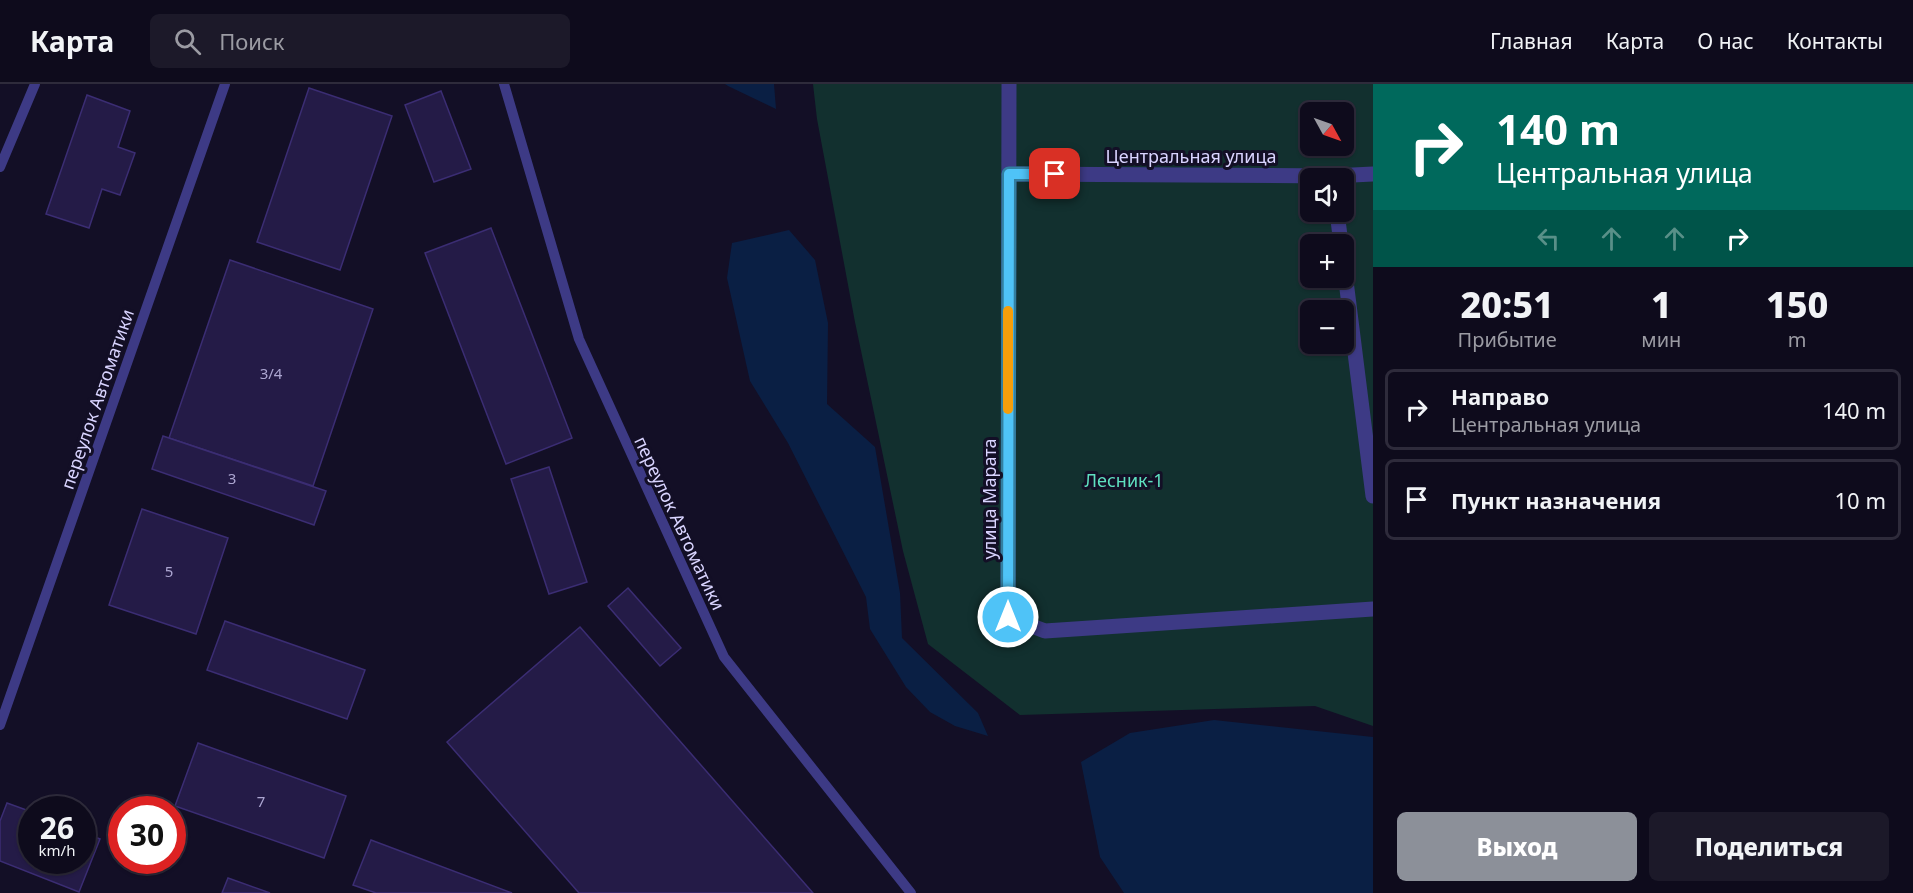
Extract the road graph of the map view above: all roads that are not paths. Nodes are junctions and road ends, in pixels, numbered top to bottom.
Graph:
1 (35, 84) edge
2 (225, 84) edge
3 (504, 84) edge
4 (1009, 84) edge
5 (0, 167) edge
6 (1009, 174) junction
7 (1373, 174) edge
8 (1354, 175) edge
9 (1300, 177) edge
10 (1347, 288) edge
11 (1373, 496) edge
12 (1373, 609) edge
13 (0, 725) edge
14 (911, 893) edge

1 - 5 lane
2 - 13 lane, переулок Автоматики
3 - 14 lane, переулок Автоматики
4 - 6 street, улица Марата
6 - 9 street, Центральная улица
6 - 12 street, улица Марата
7 - 8 street, Центральная улица
10 - 11 street

